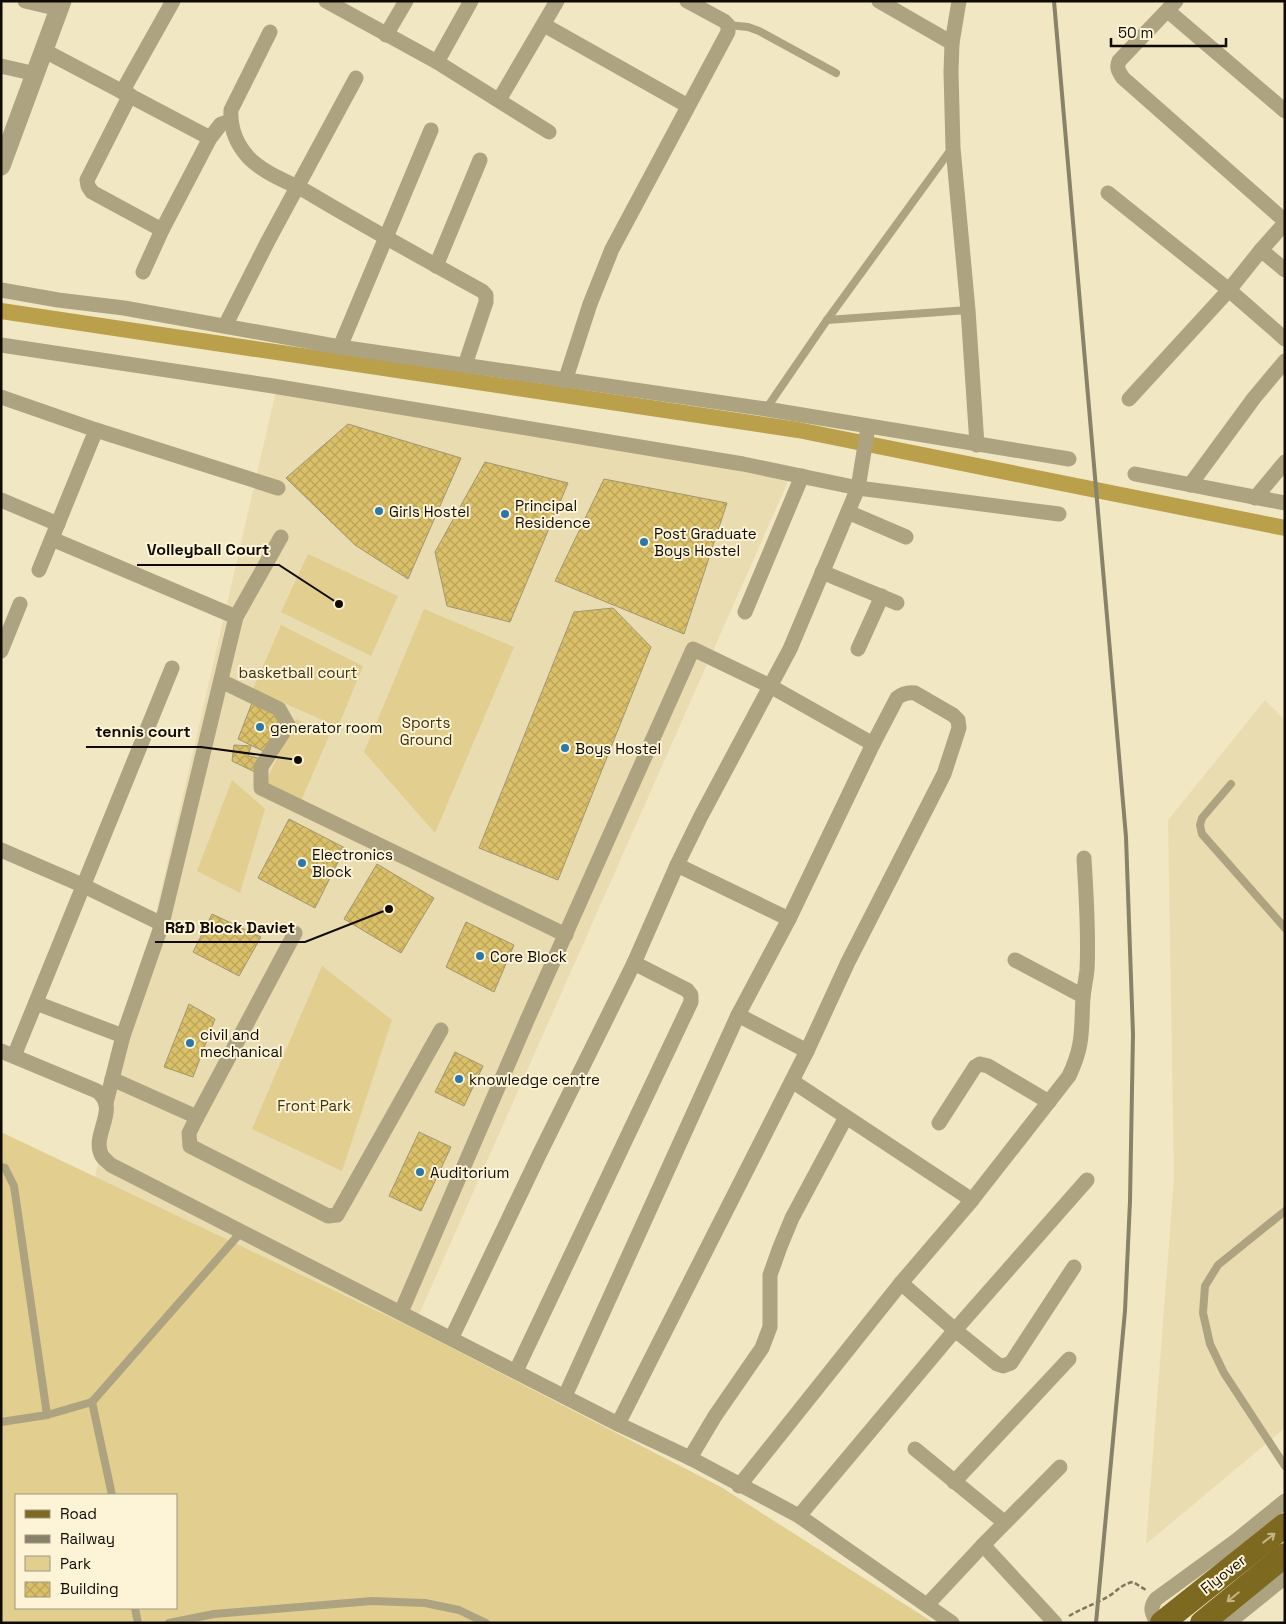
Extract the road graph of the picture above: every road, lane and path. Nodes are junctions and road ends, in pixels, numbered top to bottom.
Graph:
1 (25, 1) edge
2 (173, 1) edge
3 (326, 1) edge
4 (406, 1) edge
5 (470, 1) edge
6 (557, 1) edge
7 (687, 1) edge
8 (879, 1) edge
9 (959, 1) edge
10 (61, 5) edge
11 (344, 5) edge
12 (1172, 6) edge
13 (544, 25) junction
14 (728, 25) junction
15 (270, 32) dead end
16 (386, 35) junction
17 (952, 43) junction
18 (44, 50) junction
19 (437, 62) junction
20 (1, 66) edge
21 (836, 73) dead end
22 (36, 74) junction
23 (356, 78) dead end
24 (126, 93) junction
25 (499, 100) junction
26 (688, 106) junction
27 (1285, 111) edge
28 (230, 121) junction
29 (431, 130) dead end
30 (549, 132) dead end
31 (210, 138) junction
32 (5, 145) edge
33 (953, 148) junction
34 (480, 160) dead end
35 (1, 166) edge
36 (298, 187) junction
37 (1108, 193) dead end
38 (1285, 222) edge
39 (162, 230) junction
40 (386, 238) junction
41 (1261, 250) junction
42 (436, 266) junction
43 (1285, 270) edge
44 (143, 272) dead end
45 (1, 290) edge
46 (1229, 290) junction
47 (968, 310) junction
48 (827, 320) junction
49 (225, 326) junction
50 (1285, 340) edge
51 (1, 345) edge
52 (340, 347) junction
53 (1285, 361) edge
54 (464, 365) junction
55 (565, 381) junction
56 (1, 397) edge
57 (1129, 399) dead end
58 (766, 409) junction
59 (96, 430) junction
60 (867, 434) junction
61 (977, 445) junction
62 (1069, 458) dead end
63 (1285, 462) edge
64 (1135, 474) dead end
65 (802, 476) junction
66 (1190, 485) junction
67 (278, 488) dead end
68 (858, 488) junction
69 (1256, 498) junction
70 (1, 500) edge
71 (1285, 504) edge
72 (848, 512) junction
73 (1059, 514) dead end
74 (55, 532) junction
75 (281, 537) dead end
76 (906, 537) dead end
77 (39, 570) dead end
78 (822, 572) junction
79 (882, 596) junction
80 (898, 603) dead end
81 (20, 604) dead end
82 (746, 612) dead end
83 (236, 617) junction
84 (858, 649) dead end
85 (1, 651) edge
86 (172, 668) dead end
87 (221, 681) junction
88 (770, 686) junction
89 (873, 744) junction
90 (1231, 784) dead end
91 (1, 850) edge
92 (1084, 858) dead end
93 (677, 865) junction
94 (82, 885) junction
95 (789, 918) junction
96 (162, 924) junction
97 (1285, 928) edge
98 (295, 933) dead end
99 (566, 935) junction
100 (1015, 960) dead end
101 (634, 963) junction
102 (1083, 996) junction
103 (36, 1003) junction
104 (738, 1015) junction
105 (441, 1030) dead end
106 (123, 1036) junction
107 (807, 1051) junction
108 (8, 1053) edge
109 (112, 1079) junction
110 (792, 1081) junction
111 (1049, 1102) junction
112 (106, 1103) junction
113 (846, 1116) junction
114 (196, 1117) junction
115 (939, 1123) dead end
116 (1, 1167) edge
117 (1087, 1180) dead end
118 (972, 1200) junction
119 (1285, 1211) edge
120 (242, 1231) junction
121 (1074, 1267) dead end
122 (901, 1282) junction
123 (401, 1312) junction
124 (955, 1330) junction
125 (452, 1337) junction
126 (1069, 1359) dead end
127 (516, 1371) junction
128 (565, 1396) junction
129 (92, 1402) junction
130 (47, 1415) junction
131 (1, 1422) edge
132 (618, 1424) junction
133 (915, 1449) dead end
134 (690, 1458) junction
135 (1285, 1466) edge
136 (1060, 1467) dead end
137 (954, 1482) junction
138 (740, 1486) junction
139 (112, 1494) edge
140 (1285, 1501) edge
141 (799, 1516) junction
142 (1004, 1522) junction
143 (1285, 1525) edge
144 (982, 1545) junction
145 (1285, 1555) edge
146 (1285, 1577) edge
147 (1156, 1599) junction
148 (928, 1605) junction
149 (135, 1609) edge
150 (1059, 1621) edge
151 (138, 1623) edge
152 (170, 1623) edge
153 (486, 1623) edge
154 (952, 1623) edge
155 (1157, 1623) edge
156 (1162, 1623) edge
157 (1202, 1623) edge
158 (1228, 1623) edge

1 - 10 street
2 - 24 street
3 - 11 street
4 - 16 street
5 - 19 street
6 - 13 street
7 - 14 street
8 - 17 street
9 - 17 street
10 - 18 street
11 - 16 street
12 - 27 street
12 - 38 street
13 - 25 street
13 - 26 street
14 - 21 lane
14 - 26 street
15 - 28 street
16 - 19 street
17 - 33 street
18 - 22 street
18 - 24 street
19 - 25 street
20 - 22 street
22 - 32 street
23 - 36 street
24 - 31 street
24 - 39 street
25 - 30 street
26 - 55 street
28 - 31 street
28 - 36 street
29 - 40 street
31 - 39 street
32 - 35 street
33 - 47 street
33 - 48 lane
34 - 42 street
36 - 40 street
36 - 49 street
37 - 46 street
38 - 41 street
39 - 44 street
40 - 42 street
40 - 52 street
41 - 43 street
41 - 46 street
42 - 54 street
45 - 49 street
46 - 50 street
46 - 57 street
47 - 48 lane
47 - 61 street
48 - 58 lane
49 - 52 street
51 - 65 street
52 - 54 street
53 - 66 street
54 - 55 street
55 - 58 street
56 - 59 street
58 - 60 street
59 - 67 street
59 - 74 street
60 - 61 street
60 - 68 street
61 - 62 street
63 - 69 street
64 - 66 street
65 - 68 street
65 - 82 street
66 - 69 street
68 - 72 street
68 - 73 street
69 - 71 street
70 - 74 street
72 - 76 street
72 - 78 street
74 - 77 street
74 - 83 street
75 - 83 street
78 - 79 street
78 - 88 street
79 - 80 street
79 - 84 street
81 - 85 street
83 - 87 street
86 - 94 street
87 - 96 street
87 - 99 street
88 - 89 street
88 - 93 street
88 - 99 street
89 - 95 street
89 - 107 street
90 - 97 lane
91 - 94 street
92 - 102 street
93 - 95 street
93 - 101 street
94 - 96 street
94 - 103 street
95 - 104 street
96 - 106 street
98 - 114 street
99 - 123 street
100 - 102 street
101 - 125 street
101 - 127 street
102 - 111 street
103 - 106 street
103 - 108 street
104 - 107 street
104 - 128 street
105 - 114 street
106 - 109 street
107 - 110 street
108 - 112 street
109 - 112 street
109 - 114 street
110 - 113 street
110 - 132 street
111 - 115 street
111 - 118 street
112 - 120 street
113 - 118 street
113 - 134 street
116 - 130 lane
117 - 124 street
118 - 122 street
119 - 135 lane
120 - 123 street
120 - 129 lane
121 - 124 street
122 - 124 street
122 - 138 street
123 - 125 street
124 - 141 street
125 - 127 street
126 - 137 street
127 - 128 street
128 - 132 street
129 - 130 lane
129 - 139 lane
130 - 131 lane
132 - 134 street
133 - 137 street
134 - 138 street
136 - 142 street
137 - 142 street
138 - 141 street
140 - 147 street
141 - 148 street
142 - 144 street
156 -> 143 main road, Flyover
144 - 148 street
144 - 150 street
145 -> 157 main road, Flyover
146 - 158 street
147 - 150 path
147 - 155 street
148 - 154 street
149 - 151 lane
152 - 153 lane

